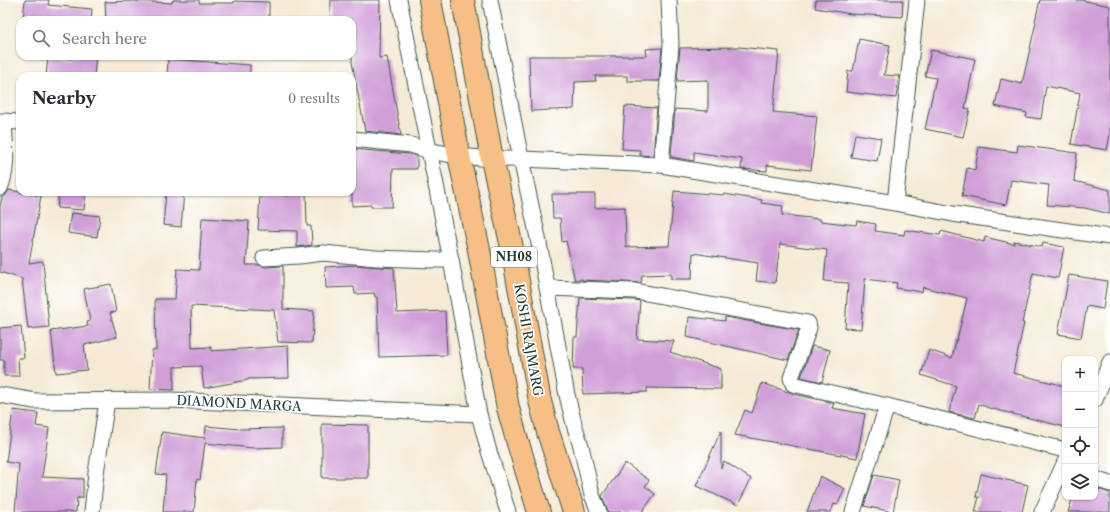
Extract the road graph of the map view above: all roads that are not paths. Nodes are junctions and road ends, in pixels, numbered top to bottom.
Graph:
1 (400, 0) edge
2 (430, 0) edge
3 (463, 0) edge
4 (490, 0) edge
5 (669, 0) edge
6 (917, 0) edge
7 (2, 121) edge
8 (16, 122) edge
9 (356, 139) edge
10 (430, 151) junction
11 (458, 156) junction
12 (521, 158) junction
13 (492, 159) junction
14 (661, 165) junction
15 (0, 188) edge
16 (895, 203) junction
17 (1110, 237) edge
18 (264, 258) dead end
19 (451, 260) junction
20 (547, 288) junction
21 (1110, 362) edge
22 (0, 395) edge
23 (1100, 400) edge
24 (107, 401) junction
25 (887, 406) junction
26 (479, 414) junction
27 (1062, 449) edge
28 (1062, 470) edge
29 (1098, 480) edge
30 (1110, 484) edge
31 (92, 512) edge
32 (508, 512) edge
33 (539, 512) edge
34 (574, 512) edge
35 (599, 512) edge
36 (853, 512) edge
37 (1042, 512) edge

1 - 10 street
2 - 11 main road, NH08
3 - 13 main road, KOSHI RAJMARG / NH08
4 - 12 street
5 - 14 street
6 - 16 street
7 - 8 street
7 - 15 street
9 - 10 street
10 - 11 street
10 - 19 street
11 - 13 street
11 - 33 main road, NH08
12 - 13 street
12 - 14 street
12 - 20 street
13 - 34 main road, KOSHI RAJMARG / NH08
14 - 16 street
16 - 17 street
18 - 19 street
19 - 26 street
20 - 25 street
20 - 35 street
21 - 23 street
22 - 24 street, DIAMOND MARGA
24 - 26 street, DIAMOND MARGA
24 - 31 street
25 - 27 street
25 - 36 street
26 - 32 street
28 - 37 street
29 - 30 street

